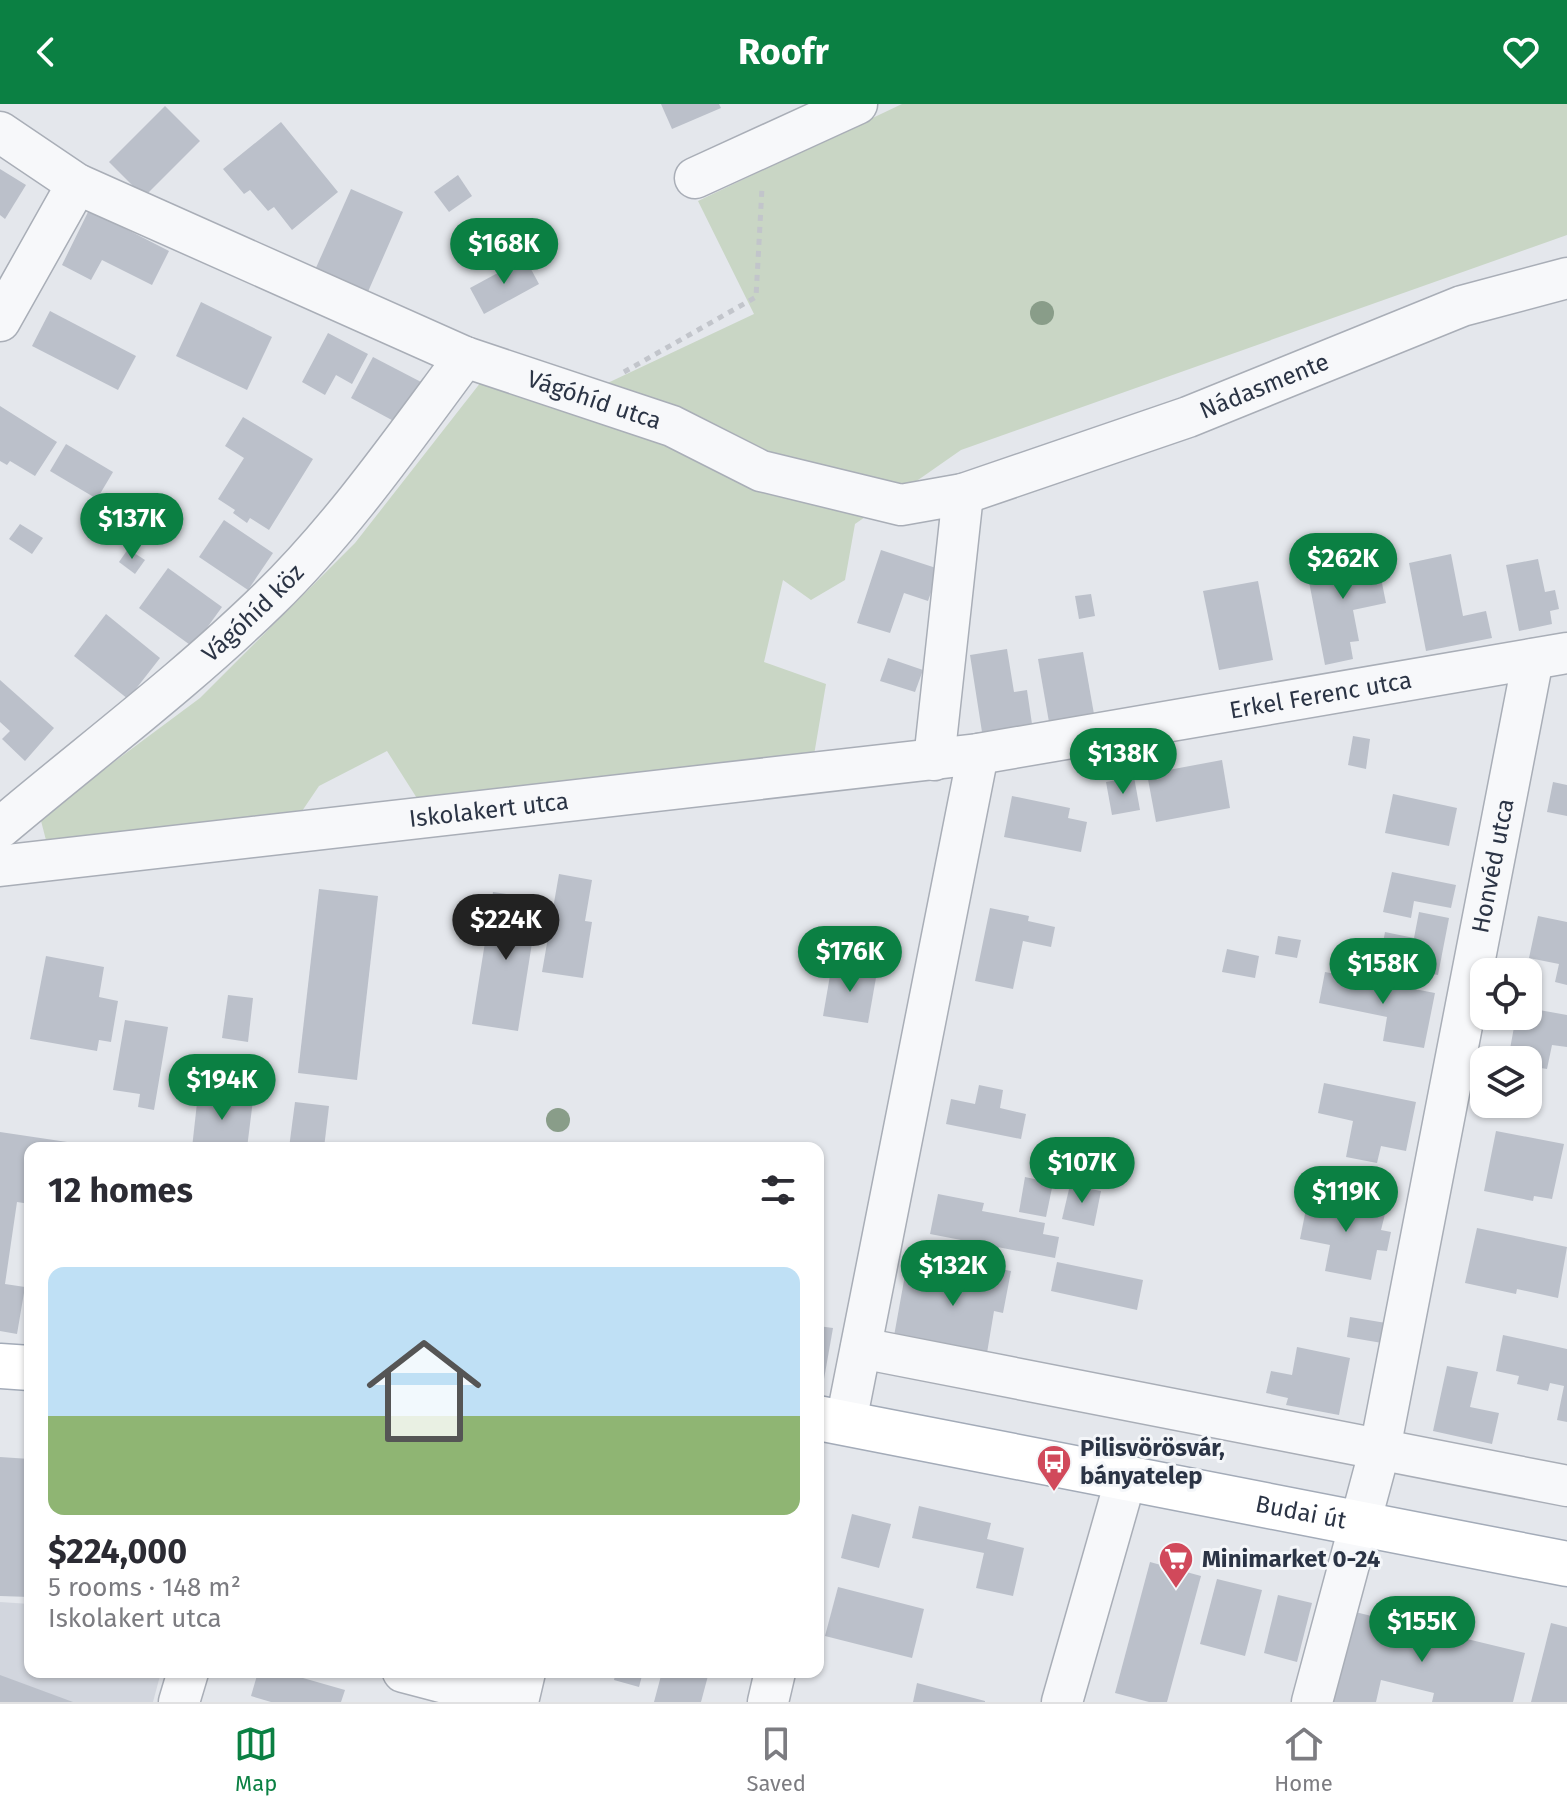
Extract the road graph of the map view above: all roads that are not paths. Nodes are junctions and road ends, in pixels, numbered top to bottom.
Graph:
1 (857, 104) edge
2 (0, 132) edge
3 (695, 178) dead end
4 (77, 184) junction
5 (1567, 278) edge
6 (0, 321) edge
7 (465, 357) junction
8 (963, 494) junction
9 (1550, 656) edge
10 (978, 754) junction
11 (934, 760) junction
12 (0, 828) edge
13 (0, 866) edge
14 (861, 1348) junction
15 (0, 1366) edge
16 (24, 1368) edge
17 (832, 1420) edge
18 (1380, 1449) junction
19 (1126, 1478) junction
20 (1567, 1486) edge
21 (1362, 1523) junction
22 (1567, 1564) edge
23 (186, 1678) edge
24 (426, 1678) edge
25 (524, 1678) edge
26 (774, 1678) edge
27 (179, 1702) edge
28 (518, 1702) edge
29 (768, 1702) edge
30 (1062, 1702) edge
31 (1312, 1702) edge

1 - 3 street
2 - 4 street, Vágóhíd utca
4 - 6 street
4 - 7 street, Vágóhíd utca
5 - 8 street, Nádasmente
7 - 8 street, Vágóhíd utca
7 - 12 street, Vágóhíd köz
8 - 11 street
9 - 10 street, Erkel Ferenc utca
9 - 18 street, Honvéd utca
10 - 11 street, Iskolakert utca
10 - 14 street
11 - 13 street, Iskolakert utca
14 - 17 street
14 - 18 street
15 - 16 main road
17 - 19 main road, Budai út
18 - 20 street
18 - 21 street, Honvéd utca
19 - 21 main road, Budai út
19 - 30 street
21 - 22 main road, Budai út
21 - 31 street, Honvéd utca
23 - 27 street
24 - 28 street
25 - 28 street
26 - 29 street

